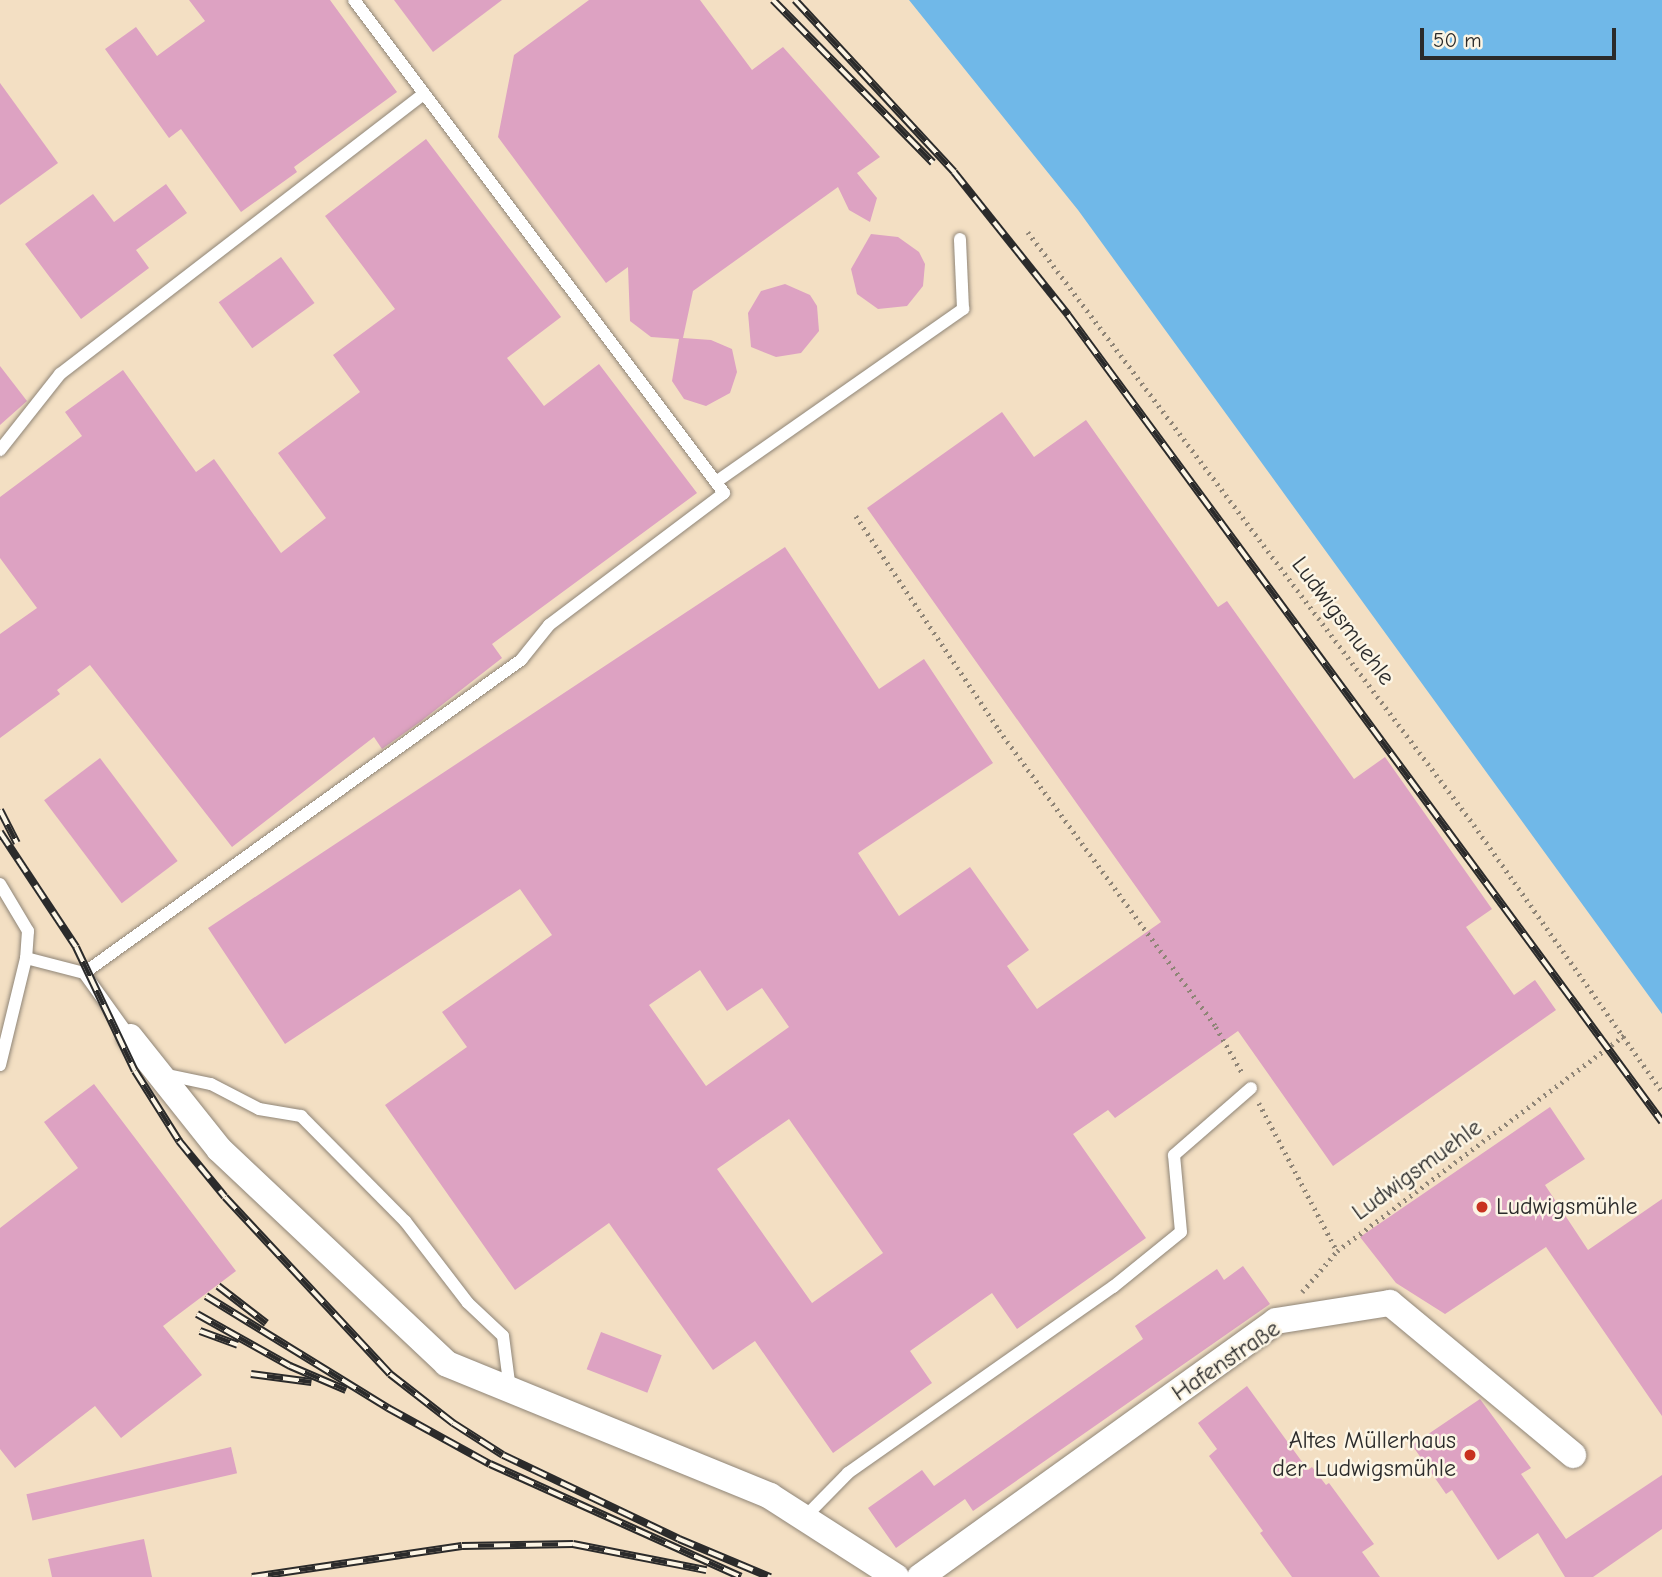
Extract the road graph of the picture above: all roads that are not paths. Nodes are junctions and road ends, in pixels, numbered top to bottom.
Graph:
1 (354, 0) edge
2 (424, 94) junction
3 (960, 239) dead end
4 (0, 450) edge
5 (716, 482) junction
6 (0, 884) edge
7 (26, 958) junction
8 (84, 972) junction
9 (131, 1037) joint
10 (0, 1065) edge
11 (159, 1073) junction
12 (1251, 1088) road end
13 (510, 1390) junction
14 (1573, 1455) dead end
15 (804, 1518) junction
16 (896, 1577) edge
17 (920, 1577) edge

1 - 2 lane
2 - 4 lane
2 - 5 lane
3 - 5 lane
5 - 8 lane
6 - 7 lane
7 - 8 lane
7 - 10 lane
8 - 9 lane
9 - 11 street
11 - 13 street
11 - 13 lane
12 - 15 lane
13 - 15 street
14 - 17 street, Hafenstraße
15 - 16 street

